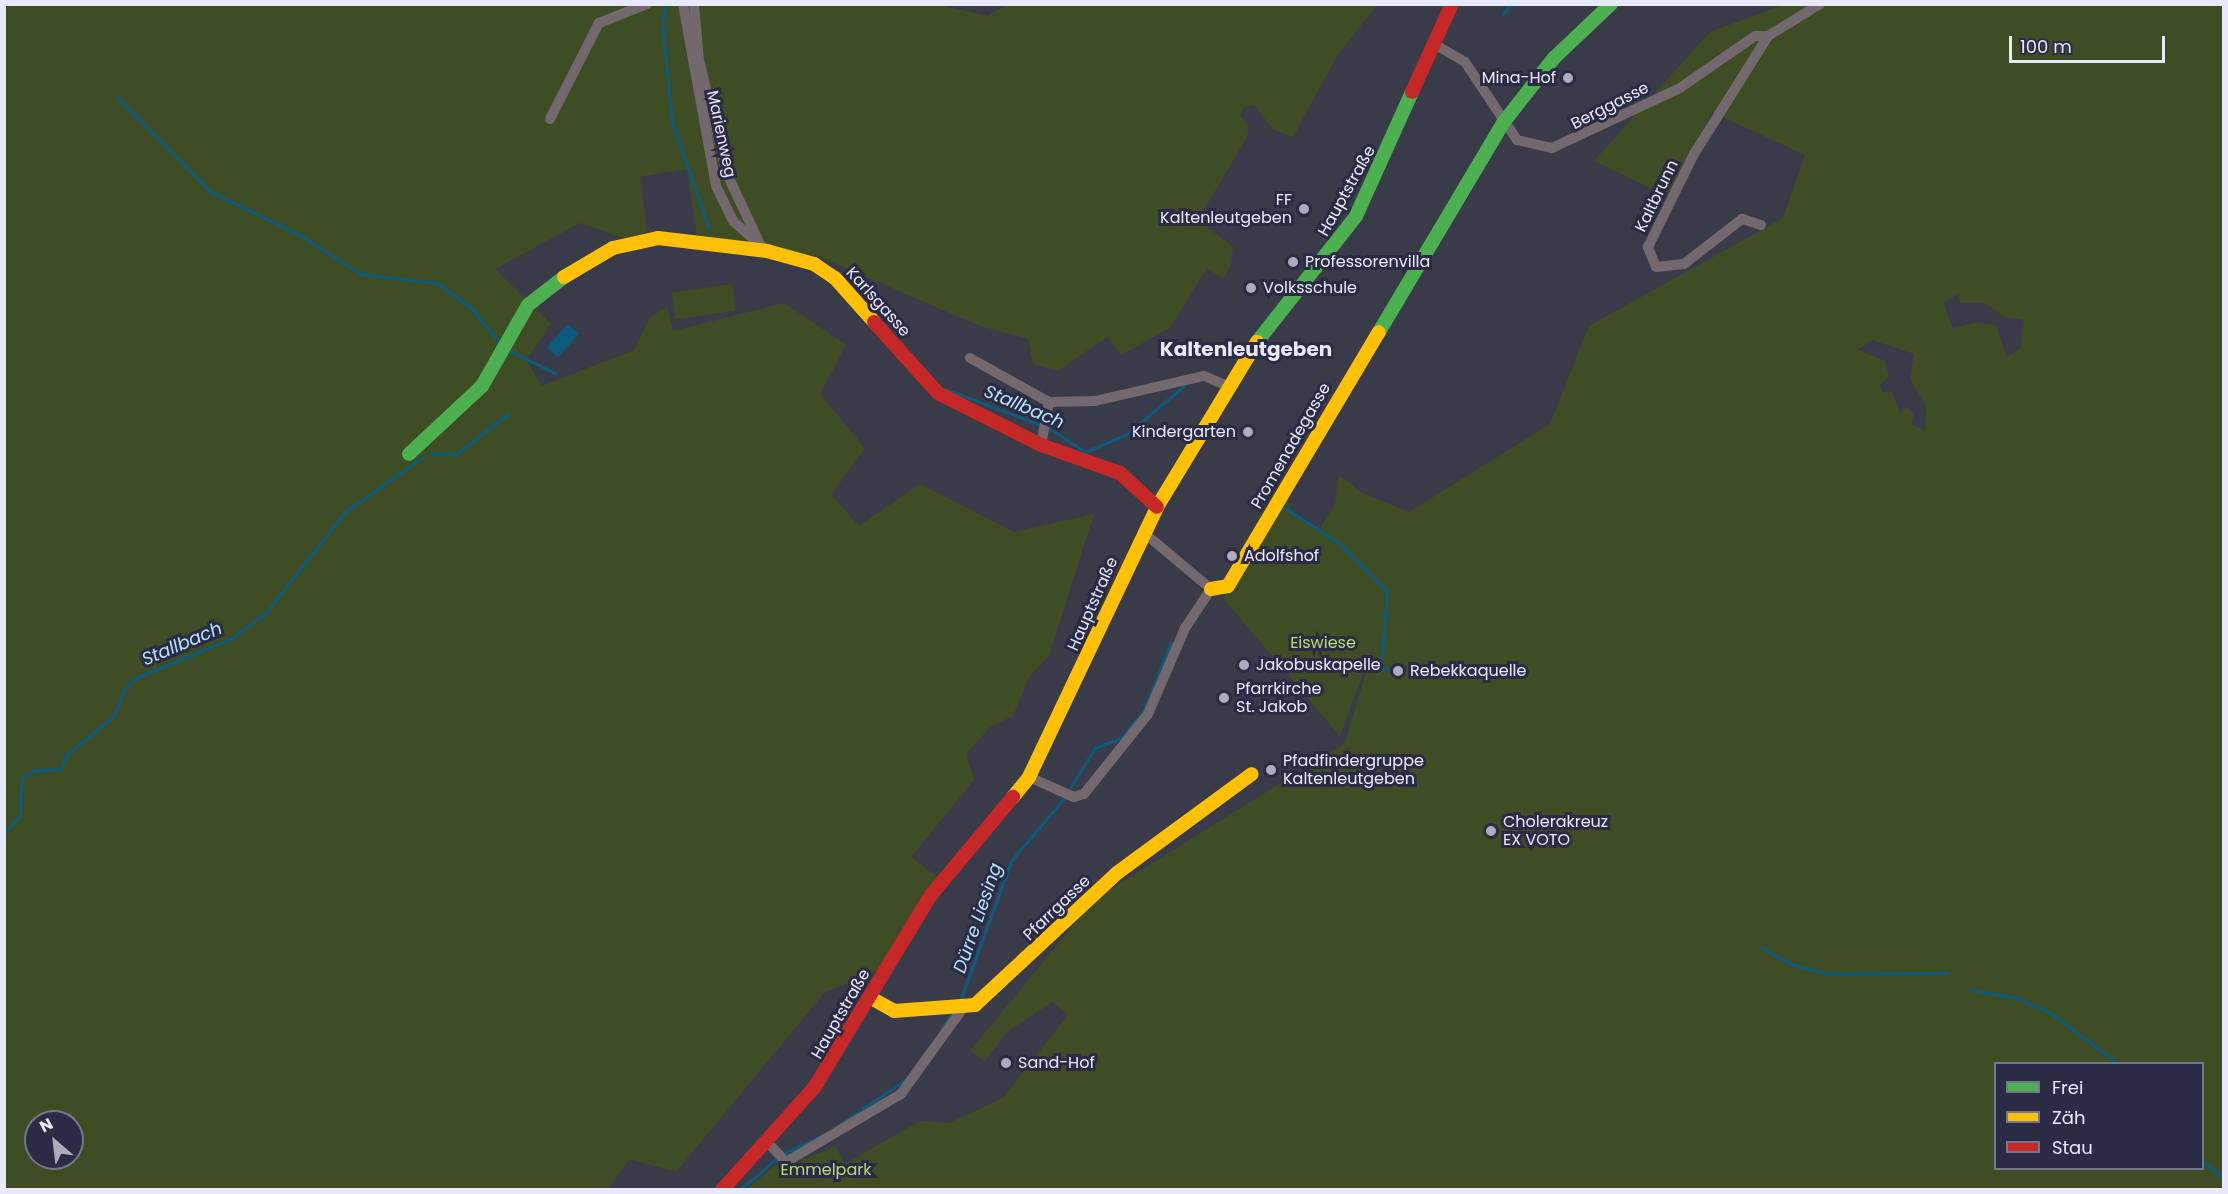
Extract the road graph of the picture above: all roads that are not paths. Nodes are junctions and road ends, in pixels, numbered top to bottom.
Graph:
1 (647, 4) edge
2 (682, 4) edge
3 (694, 4) edge
4 (1452, 4) edge
5 (1611, 4) edge
6 (1820, 4) edge
7 (1768, 36) junction
8 (1434, 44) junction
9 (550, 119) dead end
10 (1503, 123) junction
11 (1761, 225) dead end
12 (767, 251) junction
13 (970, 358) dead end
14 (1227, 386) junction
15 (1049, 402) junction
16 (1041, 445) junction
17 (409, 454) dead end
18 (1157, 507) junction
19 (1143, 532) junction
20 (1211, 589) junction
21 (1252, 774) dead end
22 (1029, 777) junction
23 (872, 998) junction
24 (956, 1007) junction
25 (774, 1151) junction
26 (722, 1190) edge

1 - 9 street
2 - 12 street, Marienweg
3 - 12 street
4 - 8 street, Hauptstraße
5 - 10 street, Promenadegasse
6 - 7 street, Berggasse
7 - 10 street, Berggasse
7 - 11 street, Kaltbrunn
8 - 10 street, Berggasse
8 - 14 street, Hauptstraße
10 - 20 street, Promenadegasse
12 - 16 street, Karlsgasse
12 - 17 street, Karlsgasse
13 - 15 street
14 - 15 street
14 - 18 street, Hauptstraße
15 - 16 street
16 - 18 street, Karlsgasse
18 - 19 street, Hauptstraße
19 - 20 street
19 - 22 street, Hauptstraße
20 - 22 street, Promenadegasse
21 - 24 street, Pfarrgasse
22 - 23 street, Hauptstraße
23 - 24 street, Pfarrgasse
23 - 25 street, Hauptstraße
24 - 25 street
25 - 26 street, Hauptstraße

